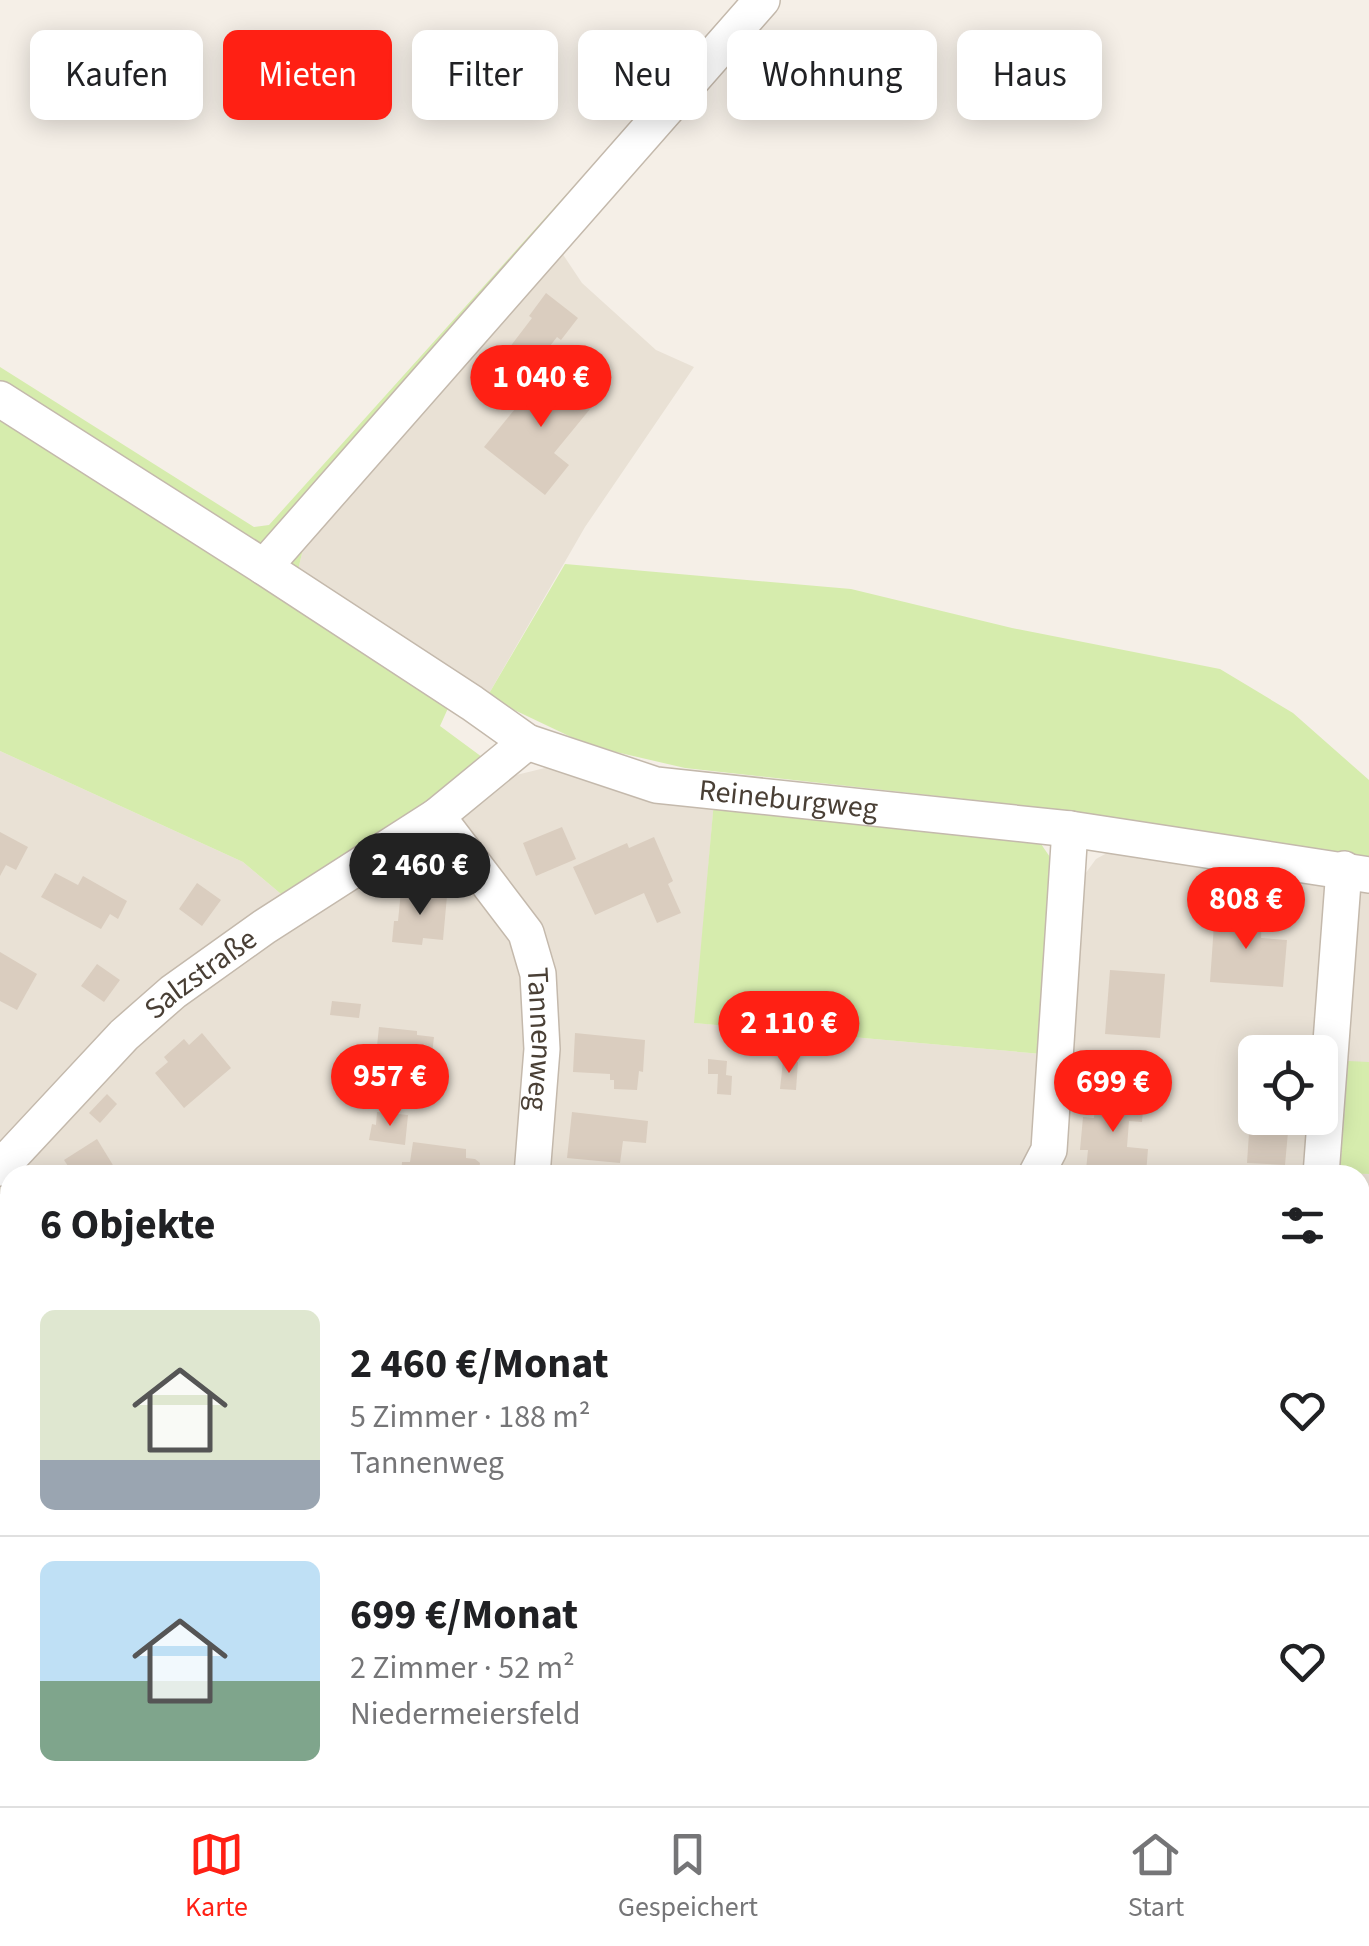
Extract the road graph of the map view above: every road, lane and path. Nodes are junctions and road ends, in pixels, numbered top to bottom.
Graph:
1 (762, 0) edge
2 (0, 399) edge
3 (264, 567) junction
4 (527, 742) junction
5 (437, 816) junction
6 (1070, 829) junction
7 (1357, 872) edge
8 (3, 1165) edge
9 (533, 1165) edge
10 (1041, 1165) edge
11 (1323, 1165) edge

1 - 3 street
2 - 3 street, Reineburgweg
3 - 4 street, Reineburgweg
4 - 5 street, Salzstraße
4 - 6 street, Reineburgweg
5 - 8 street, Salzstraße
5 - 9 street, Tannenweg
6 - 7 street, Reineburgweg
6 - 10 street
7 - 11 street

